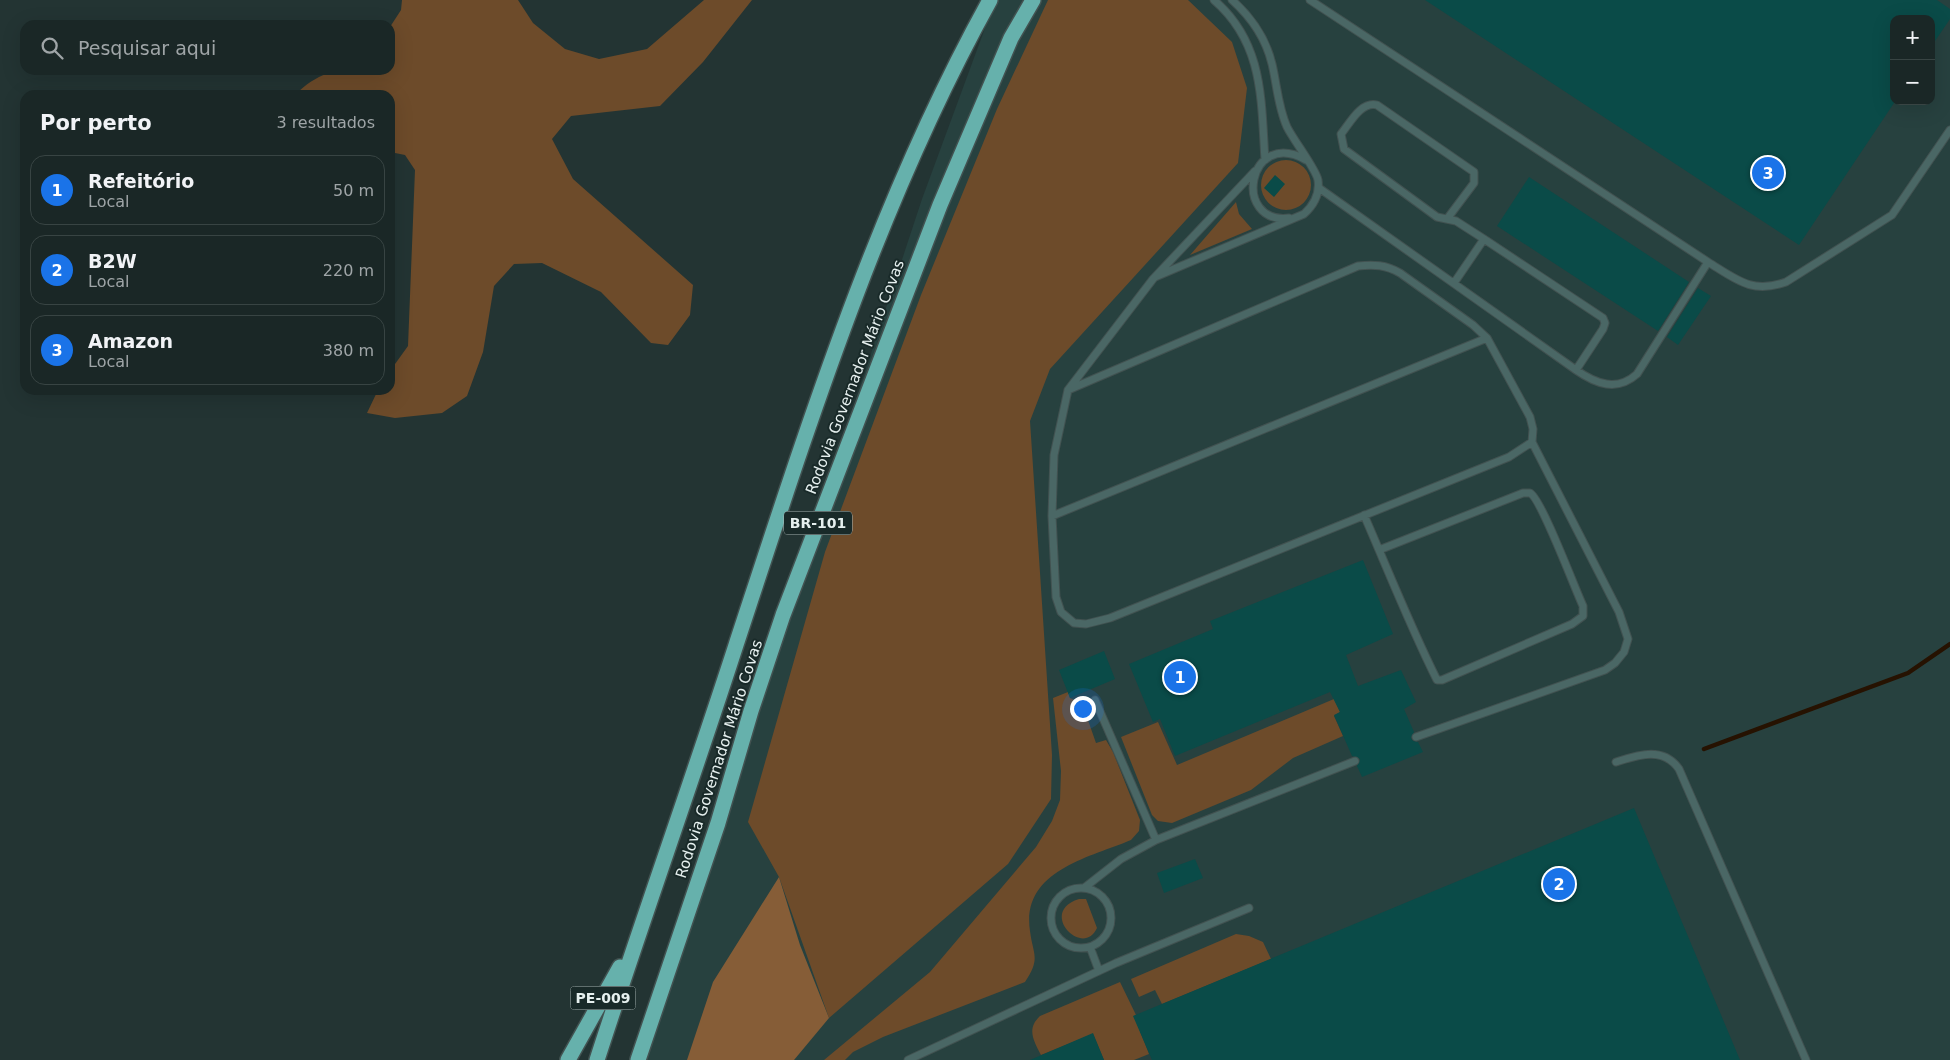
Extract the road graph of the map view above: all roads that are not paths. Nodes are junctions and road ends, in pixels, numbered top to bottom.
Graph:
1 (990, 0) edge
2 (1033, 0) edge
3 (1214, 0) edge
4 (1232, 0) edge
5 (1310, 0) edge
6 (1950, 130) edge
7 (1265, 160) junction
8 (1306, 160) junction
9 (1255, 171) junction
10 (1318, 188) junction
11 (1295, 218) junction
12 (1447, 219) junction
13 (1484, 239) junction
14 (1708, 262) junction
15 (1153, 278) junction
16 (1454, 283) junction
17 (1487, 338) junction
18 (1576, 370) junction
19 (1068, 390) junction
20 (1532, 442) junction
21 (1364, 515) junction
22 (1052, 516) junction
23 (1379, 550) junction
24 (1095, 700) dead end
25 (1416, 737) dead end
26 (1355, 761) dead end
27 (1616, 762) dead end
28 (1156, 840) junction
29 (1084, 888) junction
30 (1249, 908) dead end
31 (638, 936) junction
32 (1090, 947) junction
33 (1099, 971) junction
34 (568, 1060) edge
35 (597, 1060) edge
36 (638, 1060) edge
37 (908, 1060) edge
38 (1806, 1060) edge

1 - 31 highway, Rodovia Governador Mário Covas / BR-101
2 - 36 highway, Rodovia Governador Mário Covas / BR-101
3 - 7 lane
4 - 8 lane
5 - 14 lane
6 - 14 lane
7 - 8 lane
7 - 9 lane
8 - 10 lane
9 - 11 lane
9 - 15 lane
10 - 11 lane
10 - 16 lane
11 - 15 lane
12 - 12 lane
12 - 13 lane
13 - 16 lane
13 - 18 lane
14 - 18 lane
15 - 19 lane
16 - 18 lane
17 - 19 lane
17 - 20 lane
17 - 22 lane
19 - 22 lane
20 - 21 lane
20 - 25 lane
21 - 22 lane
21 - 23 lane
23 - 23 lane
24 - 28 lane
26 - 28 lane
27 - 38 lane
28 - 29 lane
29 - 32 lane
29 - 32 lane
30 - 33 lane
31 - 34 highway, PE-009
31 - 35 highway, Rodovia Governador Mário Covas / BR-101
32 - 33 lane
33 - 37 lane

